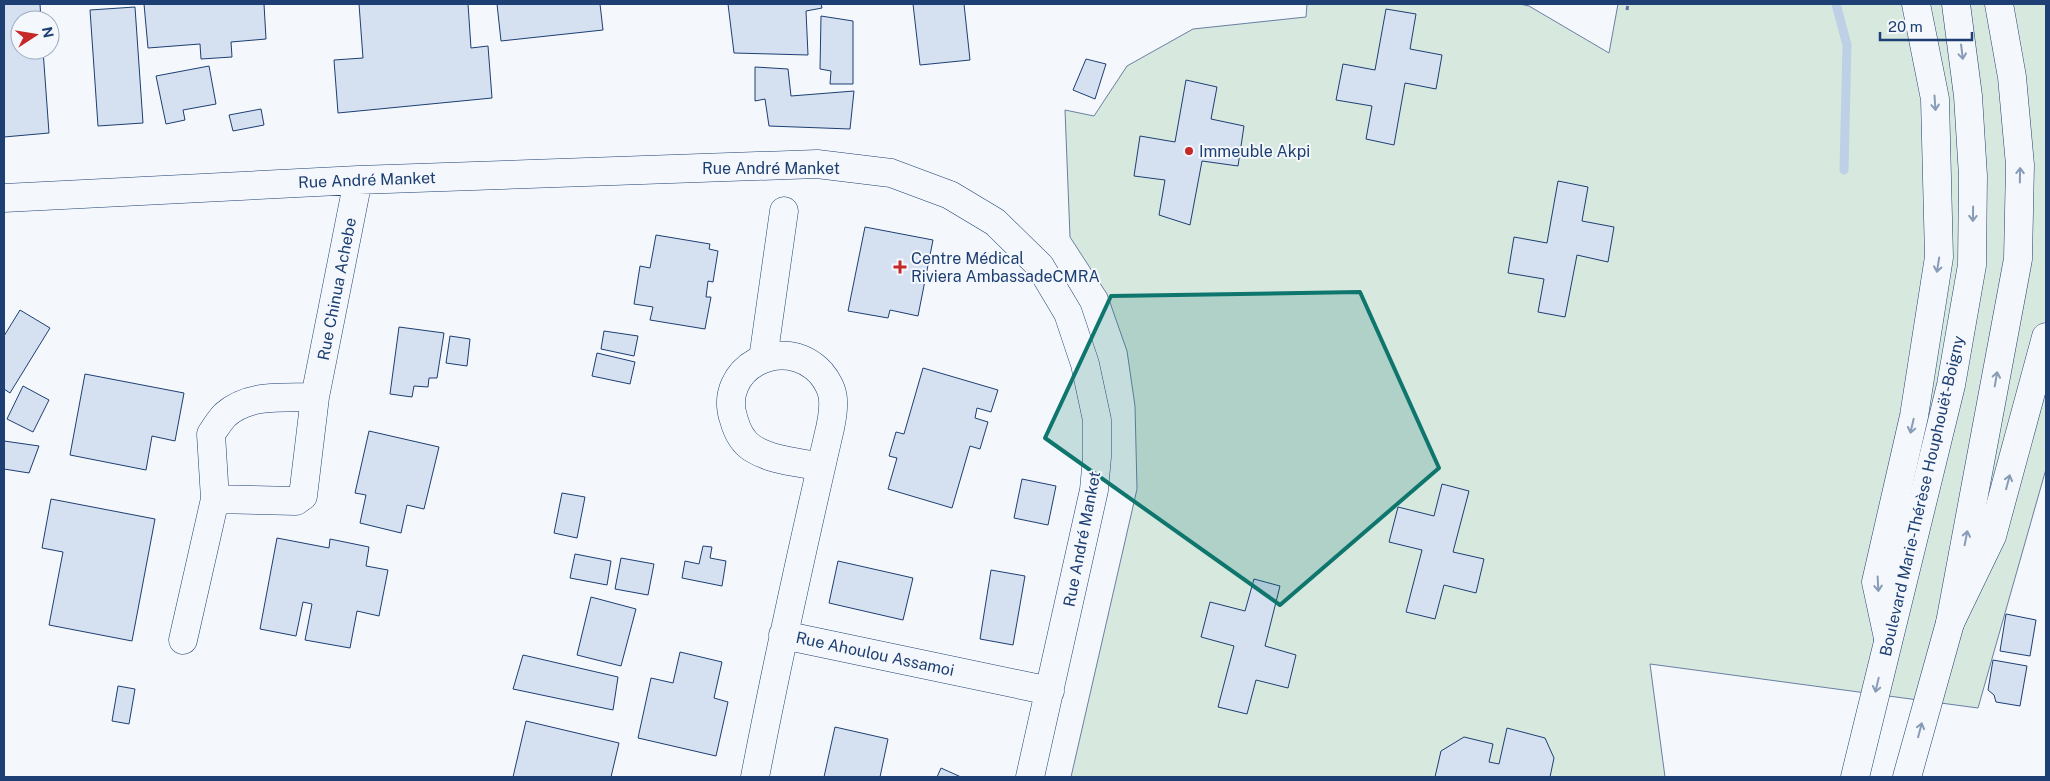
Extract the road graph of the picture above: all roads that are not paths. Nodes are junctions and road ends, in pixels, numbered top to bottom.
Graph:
1 (1916, 4) edge
2 (1956, 4) edge
3 (1999, 4) edge
4 (358, 180) junction
5 (4, 198) edge
6 (784, 211) dead end
7 (2046, 337) edge
8 (763, 359) junction
9 (315, 397) junction
10 (821, 467) junction
11 (214, 499) junction
12 (1950, 623) junction
13 (783, 635) junction
14 (1888, 638) junction
15 (183, 640) dead end
16 (1050, 691) junction
17 (755, 777) edge
18 (1030, 777) edge
19 (1855, 777) edge
20 (1907, 777) edge

1 -> 14 main road
2 -> 14 main road, Boulevard Marie-Thérèse Houphouët-Boigny
12 -> 3 main road
4 - 5 main road, Rue André Manket
4 - 9 main road, Rue Chinua Achebe
4 - 16 main road, Rue André Manket
6 - 8 main road
12 -> 7 main road
8 - 10 main road
8 - 10 main road
9 - 11 main road
9 - 11 main road, Rue Chinua Achebe
10 - 13 main road
11 - 15 main road
20 -> 12 main road
13 - 16 main road, Rue Ahoulou Assamoi
13 - 17 main road, Rue Ahoulou Assamoi
14 -> 19 main road, Boulevard Marie-Thérèse Houphouët-Boigny
16 - 18 main road, Rue André Manket

